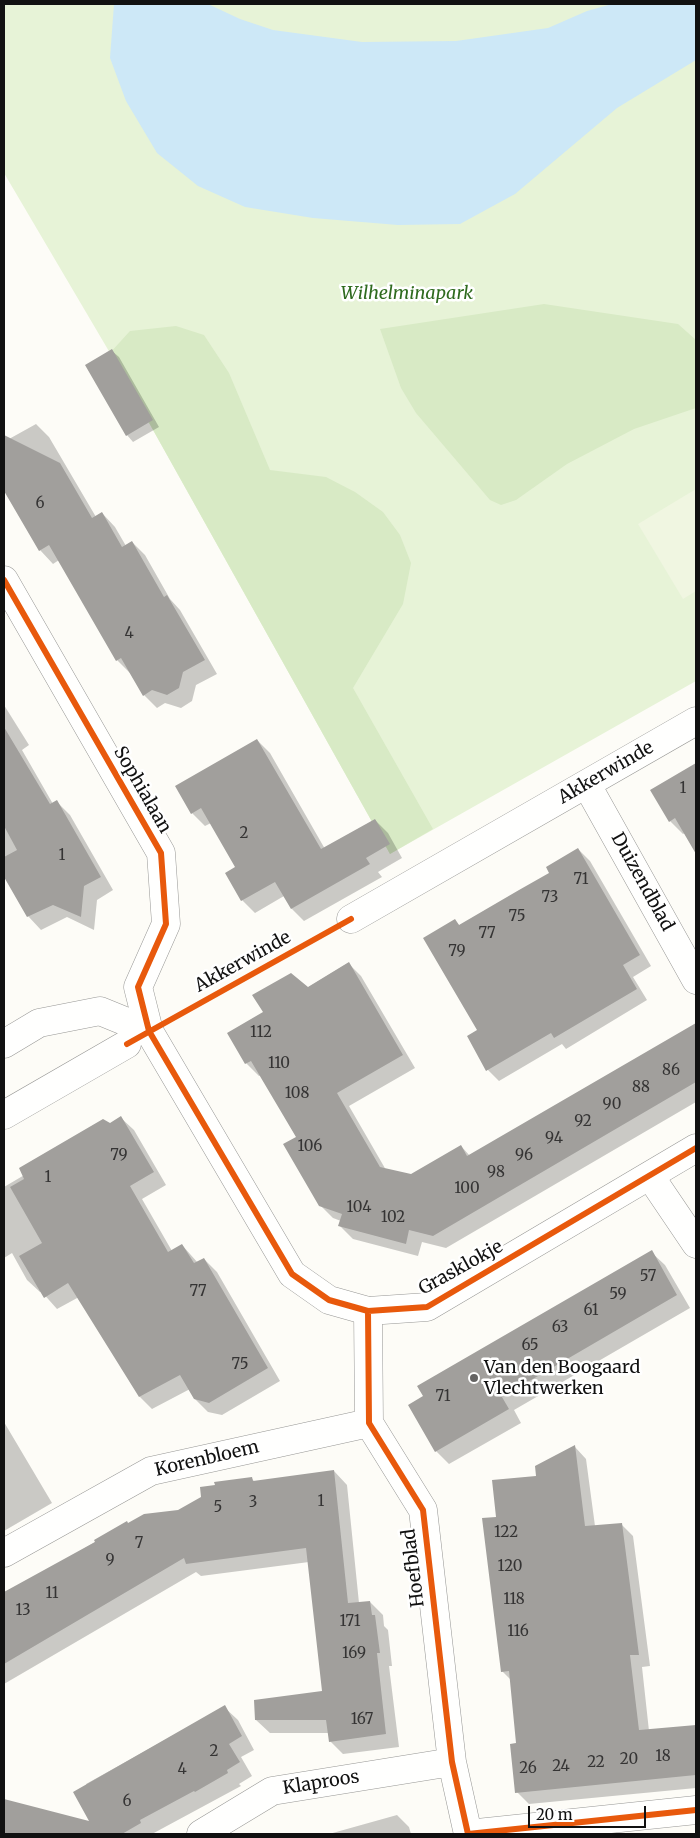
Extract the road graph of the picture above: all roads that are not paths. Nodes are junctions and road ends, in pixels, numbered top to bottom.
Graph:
1 (4, 580) edge
2 (696, 721) edge
3 (587, 785) junction
4 (351, 918) dead end
5 (696, 980) edge
6 (138, 1038) junction
7 (4, 1044) edge
8 (4, 1115) edge
9 (696, 1148) edge
10 (650, 1176) junction
11 (696, 1244) edge
12 (368, 1311) junction
13 (369, 1423) junction
14 (4, 1553) edge
15 (452, 1762) junction
16 (696, 1810) edge
17 (201, 1834) edge
18 (468, 1834) edge

1 - 6 street, Sophialaan
2 - 3 street, Akkerwinde
3 - 4 street, Akkerwinde
3 - 5 street, Duizendblad
6 - 7 street
6 - 8 street
6 - 12 street, Grasklokje
9 - 10 street, Grasklokje
10 - 11 street
10 - 12 street, Grasklokje
12 - 13 street
13 - 14 street, Korenbloem
13 - 15 street, Hoefblad
15 - 17 street, Klaproos
15 - 18 street, Hoefblad
16 - 18 street

